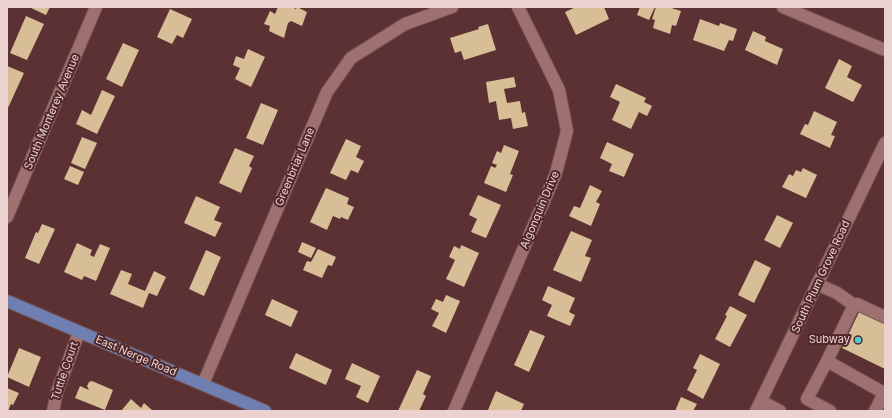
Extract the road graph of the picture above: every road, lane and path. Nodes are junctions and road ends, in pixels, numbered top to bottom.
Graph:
1 (96, 7) edge
2 (452, 7) edge
3 (518, 7) edge
4 (783, 7) edge
5 (885, 50) edge
6 (885, 142) edge
7 (7, 217) edge
8 (817, 284) junction
9 (7, 301) edge
10 (854, 305) junction
11 (885, 317) edge
12 (80, 332) junction
13 (827, 361) junction
14 (203, 384) junction
15 (759, 406) edge
16 (250, 408) edge
17 (53, 411) edge
18 (265, 411) edge
19 (454, 411) edge
20 (780, 411) edge
21 (830, 411) edge
22 (874, 411) edge

1 - 7 street, South Monterey Avenue
2 - 14 street, Greenbriar Lane
3 - 19 street, Algonquin Drive
4 - 5 street
6 - 8 street, South Plum Grove Road
8 - 10 street
8 - 15 street, South Plum Grove Road
9 - 12 main road, East Nerge Road
10 - 11 street
10 - 13 street
12 - 14 main road, East Nerge Road
12 - 17 street, Tuttle Court
13 - 21 street
13 - 22 street
14 - 16 main road, East Nerge Road
15 - 20 street
16 - 18 main road, East Nerge Road

